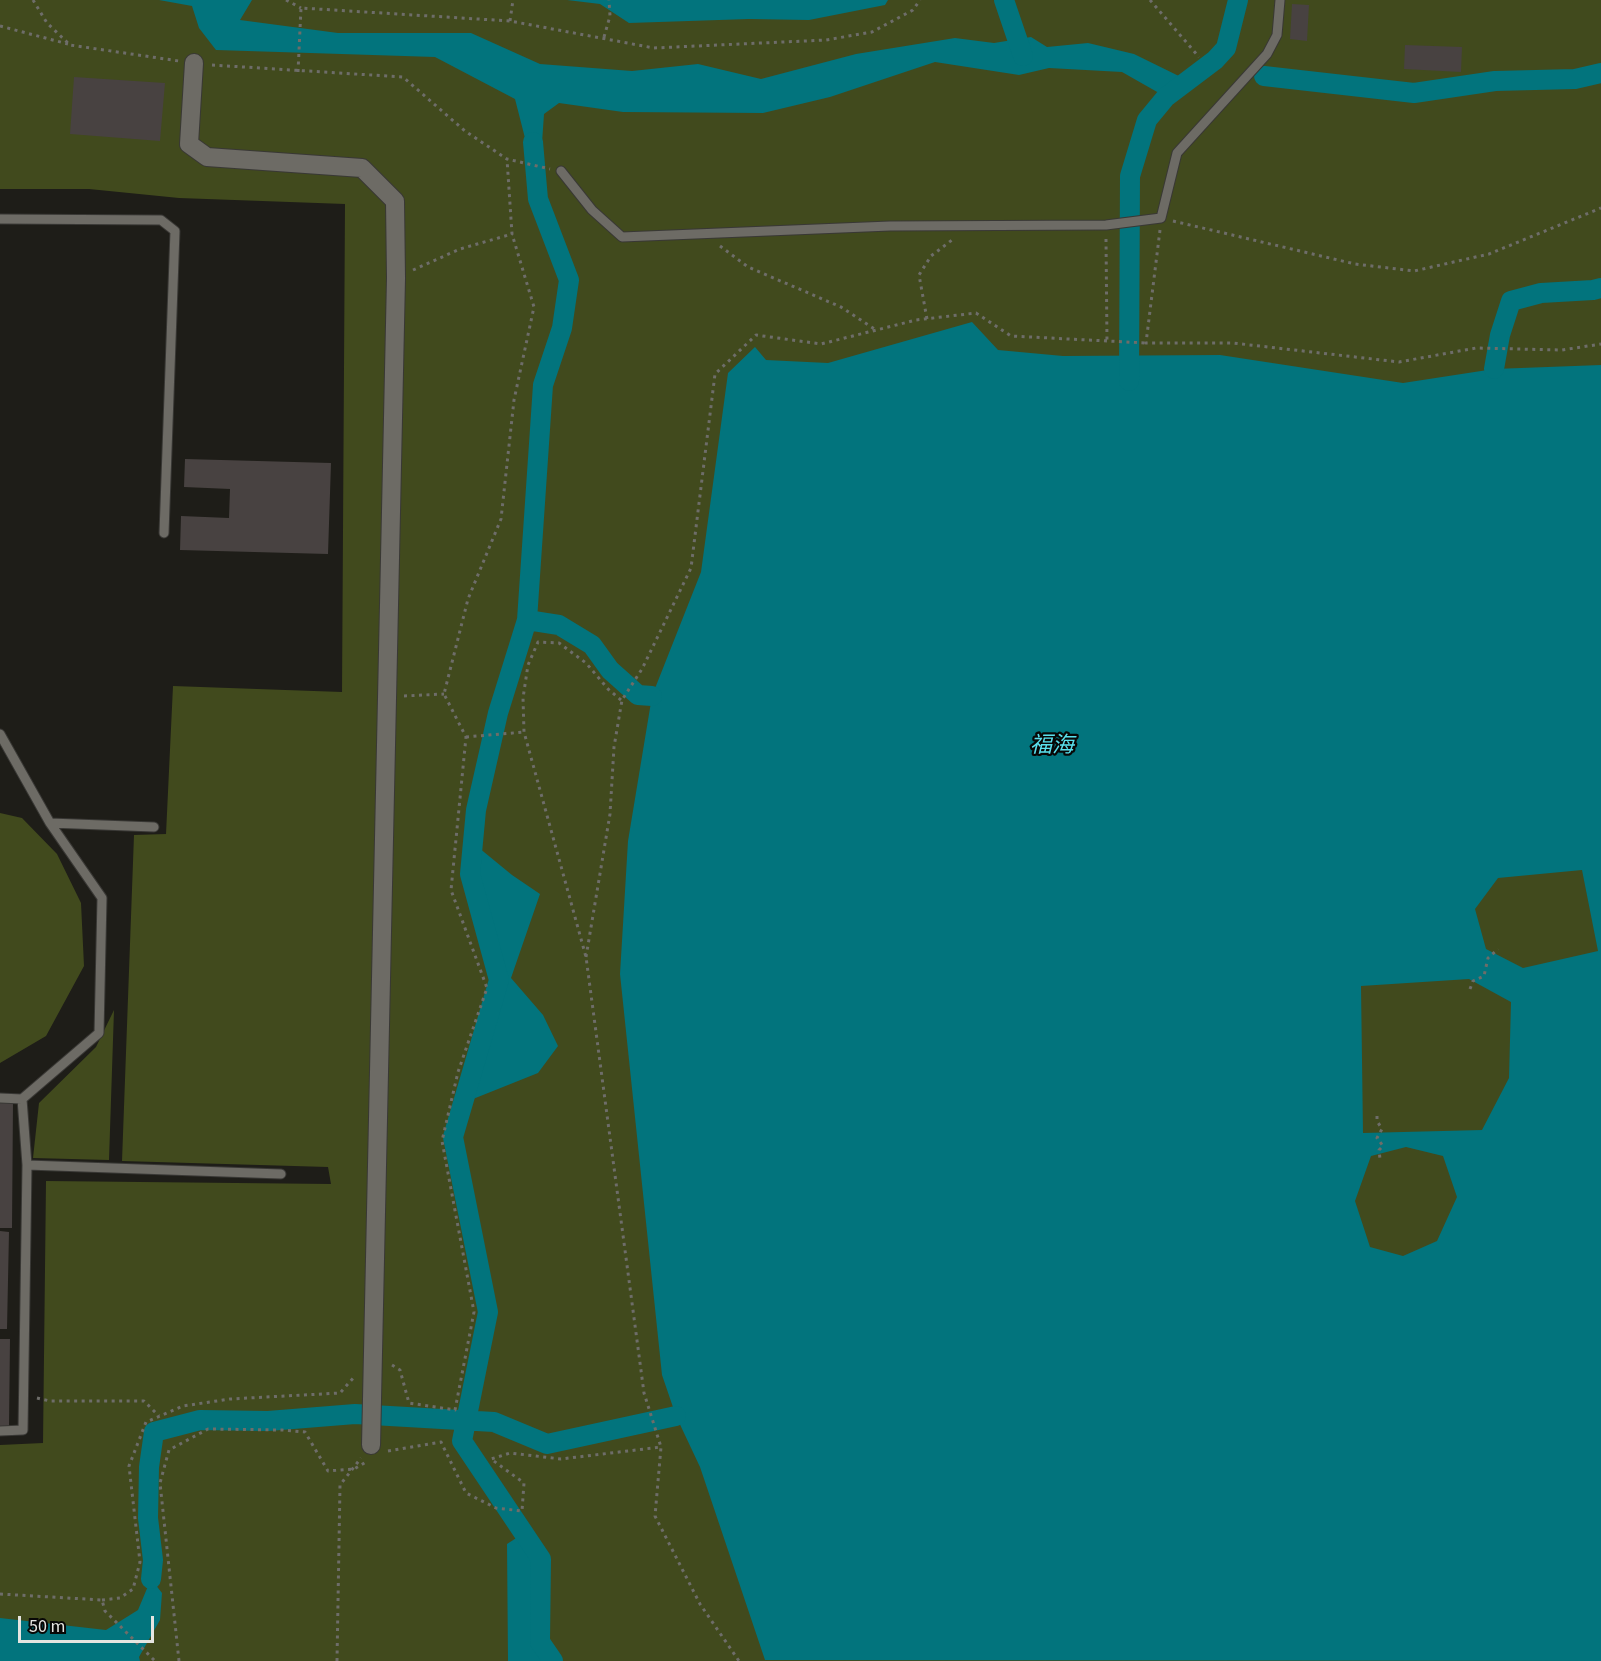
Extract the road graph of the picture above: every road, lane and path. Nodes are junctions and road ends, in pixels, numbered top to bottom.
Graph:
1 (33, 0) edge
2 (285, 0) edge
3 (513, 0) edge
4 (609, 0) edge
5 (920, 0) edge
6 (1150, 0) edge
7 (1280, 0) edge
8 (301, 8) junction
9 (510, 21) junction
10 (0, 26) edge
11 (604, 37) junction
12 (70, 45) junction
13 (1199, 57) dead end
14 (194, 63) junction
15 (298, 72) junction
16 (507, 159) junction
17 (561, 171) joint
18 (1601, 208) edge
19 (1161, 218) junction
20 (0, 219) edge
21 (1106, 225) junction
22 (968, 227) junction
23 (512, 234) junction
24 (705, 235) junction
25 (396, 278) junction
26 (927, 319) junction
27 (876, 330) junction
28 (1107, 342) junction
29 (1146, 343) junction
30 (1601, 344) edge
31 (164, 533) dead end
32 (444, 694) junction
33 (388, 696) junction
34 (622, 700) junction
35 (524, 732) junction
36 (0, 734) edge
37 (466, 737) junction
38 (50, 823) junction
39 (154, 827) dead end
40 (1498, 949) dead end
41 (586, 957) junction
42 (1470, 989) dead end
43 (0, 1098) edge
44 (22, 1099) junction
45 (1377, 1116) dead end
46 (1380, 1159) dead end
47 (27, 1165) junction
48 (281, 1174) dead end
49 (373, 1355) junction
50 (24, 1395) junction
51 (159, 1416) junction
52 (0, 1431) edge
53 (661, 1447) junction
54 (375, 1452) junction
55 (354, 1469) junction
56 (0, 1594) edge
57 (102, 1600) junction
58 (154, 1661) edge
59 (179, 1661) edge
60 (337, 1661) edge
61 (739, 1661) edge

1 - 12 path
2 - 8 path
3 - 9 path
4 - 11 path
5 - 11 path
6 - 13 path
7 - 19 lane
8 - 9 path
8 - 15 path
9 - 11 path
10 - 12 path
12 - 14 path
14 - 15 path
14 - 25 street
15 - 16 path
16 - 17 path
16 - 23 path
17 - 24 lane
18 - 19 path
19 - 21 lane
19 - 29 path
20 - 31 lane
21 - 22 lane
21 - 28 path
22 - 24 lane
22 - 26 path
23 - 25 path
23 - 32 path
24 - 27 path
25 - 33 street
26 - 27 path
26 - 28 path
27 - 34 path
28 - 29 path
29 - 30 path
32 - 33 path
32 - 37 path
33 - 49 street
34 - 35 path
34 - 41 path
35 - 37 path
35 - 41 path
36 - 38 lane
37 - 49 path
38 - 39 lane
38 - 44 lane
40 - 42 path
41 - 53 path
43 - 44 lane
44 - 47 lane
45 - 46 path
47 - 48 lane
47 - 50 lane
49 - 51 path
49 - 54 street
50 - 51 path
50 - 52 lane
51 - 57 path
53 - 54 path
53 - 61 path
54 - 55 path
54 - 55 path
55 - 59 path
55 - 60 path
56 - 57 path
57 - 58 path

